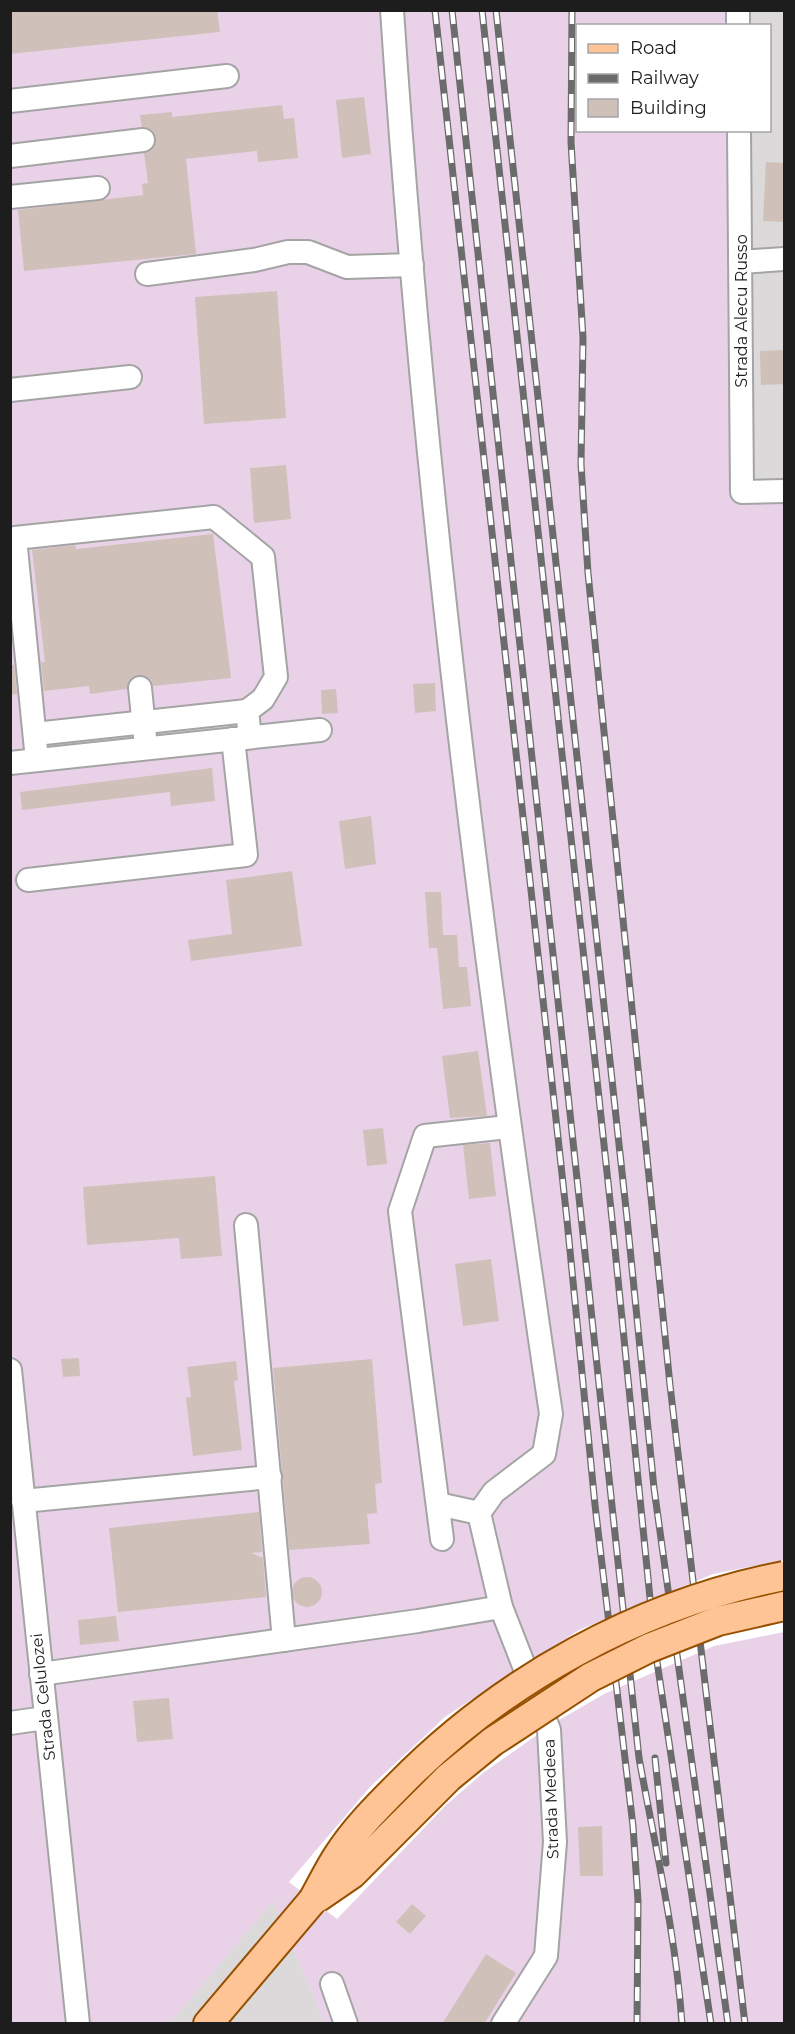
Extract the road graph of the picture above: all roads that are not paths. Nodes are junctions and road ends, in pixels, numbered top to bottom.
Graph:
1 (392, 10) edge
2 (227, 76) dead end
3 (10, 101) edge
4 (739, 132) edge
5 (143, 140) dead end
6 (10, 156) edge
7 (98, 188) dead end
8 (10, 197) edge
9 (784, 260) edge
10 (740, 262) junction
11 (412, 265) junction
12 (147, 274) dead end
13 (130, 377) dead end
14 (10, 390) edge
15 (784, 491) edge
16 (140, 688) dead end
17 (247, 711) junction
18 (144, 722) junction
19 (320, 730) dead end
20 (34, 734) junction
21 (241, 738) junction
22 (147, 748) junction
23 (37, 760) junction
24 (10, 763) edge
25 (28, 880) dead end
26 (508, 1127) junction
27 (246, 1225) dead end
28 (10, 1370) edge
29 (270, 1477) junction
30 (23, 1501) junction
31 (438, 1504) junction
32 (479, 1513) junction
33 (442, 1539) dead end
34 (20, 1573) edge
35 (784, 1576) edge
36 (784, 1605) edge
37 (501, 1606) junction
38 (284, 1640) junction
39 (41, 1674) junction
40 (45, 1718) junction
41 (10, 1723) edge
42 (313, 1900) junction
43 (332, 1984) dead end
44 (78, 2024) edge
45 (208, 2024) edge
46 (346, 2024) edge
47 (504, 2024) edge

1 - 11 street
2 - 3 street
4 - 10 street, Strada Alecu Russo
5 - 6 street
7 - 8 street
9 - 10 street
10 - 15 street, Strada Alecu Russo
11 - 12 street
11 - 26 street
13 - 14 street
16 - 18 street
17 - 18 street
17 - 20 street
17 - 21 street
18 - 20 street
18 - 22 street
19 - 21 street
20 - 23 street
21 - 22 street
21 - 25 street
22 - 23 street
23 - 24 street
26 - 31 street
26 - 32 street
27 - 29 street
28 - 30 street, Strada Celulozei
29 - 30 street
29 - 38 street
30 - 34 street, Strada Celulozei
31 - 32 street
31 - 33 street
32 - 37 street, Strada Medeea
34 - 39 street, Strada Celulozei
35 - 42 main road, bridge
36 - 42 main road, bridge
37 - 38 street
37 - 47 street, Strada Medeea
38 - 39 street
39 - 40 street, Strada Celulozei
40 - 41 street
40 - 44 street, Strada Celulozei
42 - 45 main road
43 - 46 street

